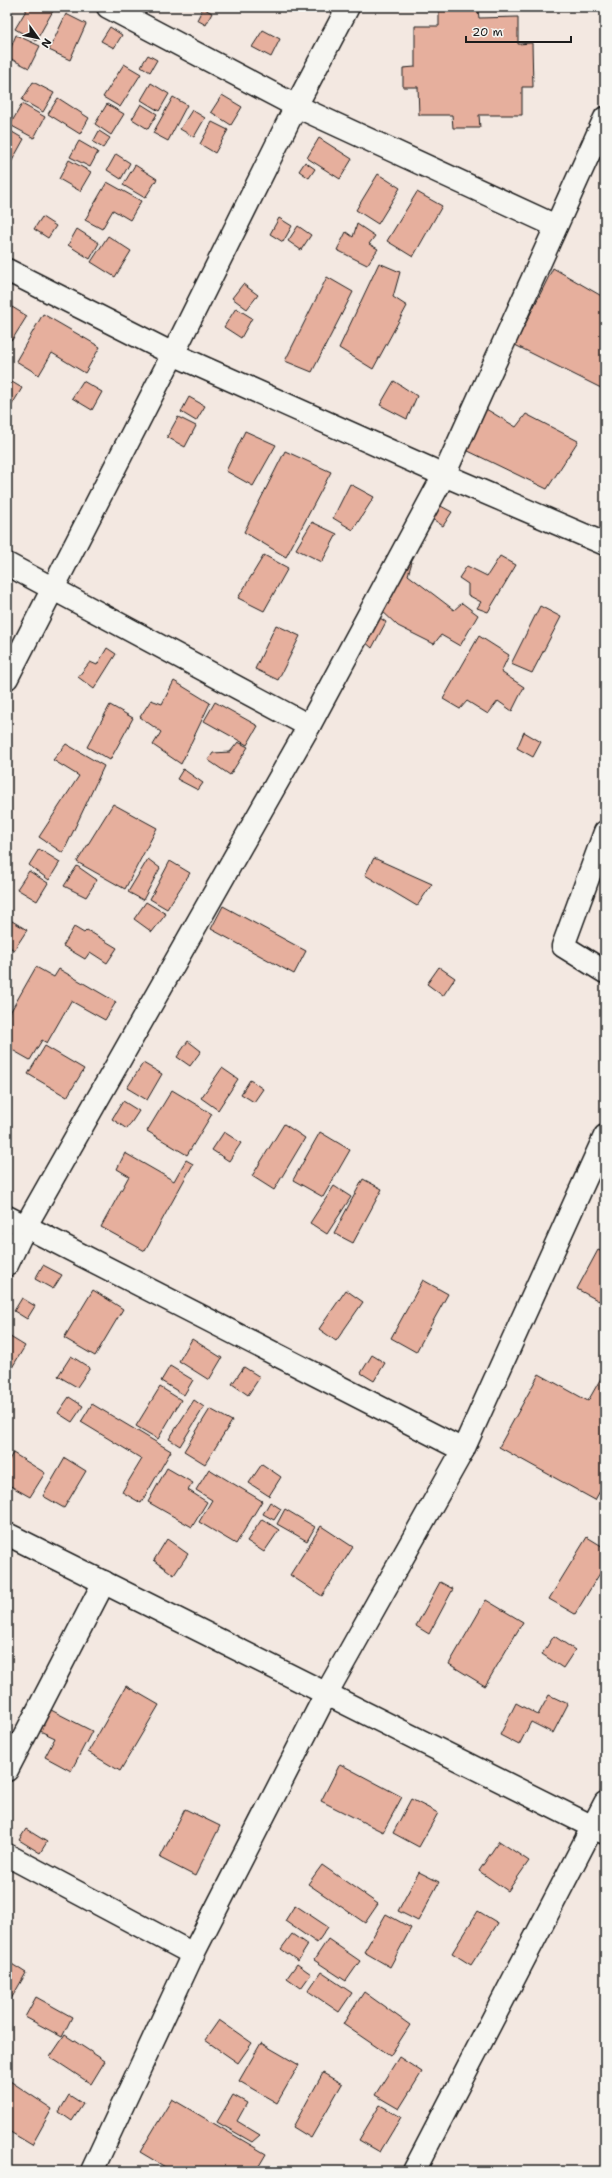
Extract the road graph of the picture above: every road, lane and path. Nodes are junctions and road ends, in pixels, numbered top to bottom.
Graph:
1 (108, 7) edge
2 (348, 7) edge
3 (296, 106) junction
4 (605, 118) edge
5 (556, 226) junction
6 (7, 270) edge
7 (173, 354) junction
8 (444, 476) junction
9 (605, 544) edge
10 (7, 564) edge
11 (53, 587) junction
12 (7, 678) edge
13 (309, 726) junction
14 (605, 832) edge
15 (605, 972) edge
16 (605, 1136) edge
17 (16, 1222) edge
18 (7, 1265) edge
19 (463, 1450) junction
20 (7, 1534) edge
21 (104, 1582) junction
22 (326, 1694) junction
23 (7, 1770) edge
24 (605, 1803) edge
25 (599, 1830) edge
26 (7, 1855) edge
27 (193, 1954) junction
28 (92, 2171) edge
29 (414, 2171) edge

1 - 3 street
2 - 3 street
3 - 5 street
3 - 7 street
4 - 5 street
5 - 8 street
6 - 7 street
7 - 8 street
7 - 11 street
8 - 9 street
8 - 13 street
10 - 11 street
11 - 12 street
11 - 13 street
13 - 17 street
14 - 15 street
16 - 19 street
17 - 18 street
17 - 19 street
19 - 22 street
20 - 21 street
21 - 22 street
21 - 23 street
22 - 25 street
22 - 27 street
24 - 25 street
25 - 29 street
26 - 27 street
27 - 28 street

